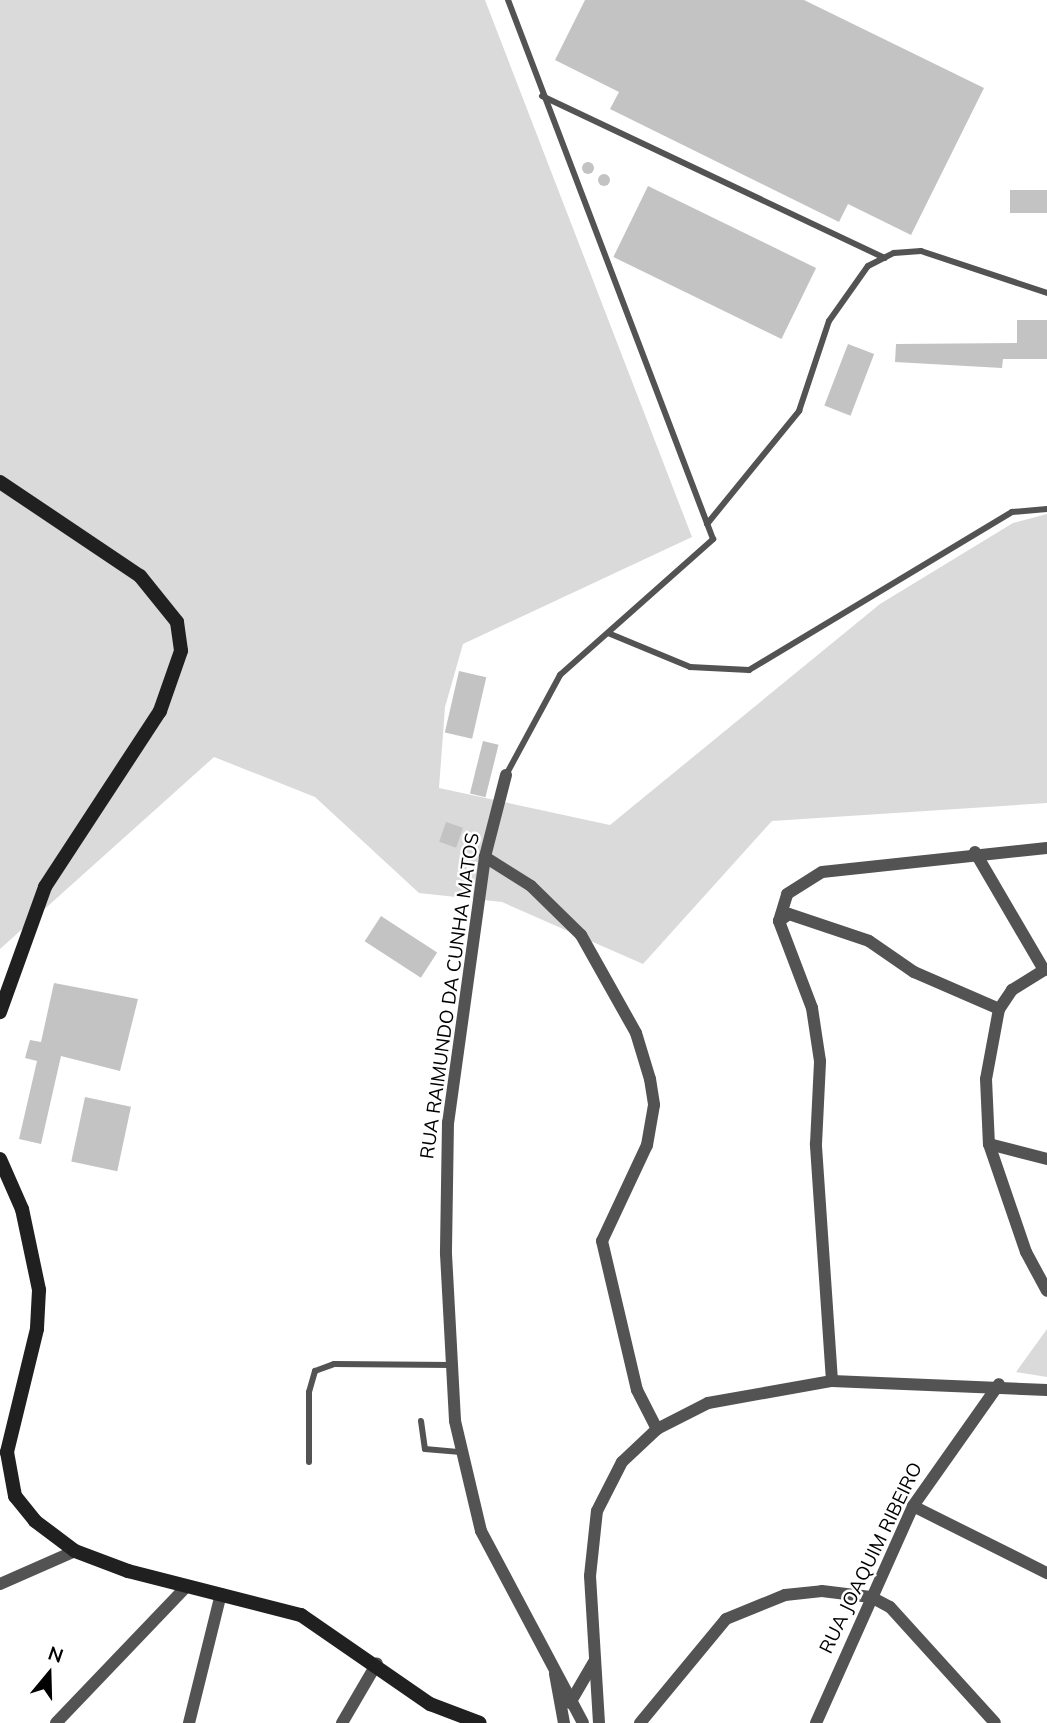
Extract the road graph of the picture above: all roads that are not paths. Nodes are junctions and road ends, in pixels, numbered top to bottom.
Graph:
1 (508, 0) edge
2 (542, 96) junction
3 (885, 258) junction
4 (1047, 293) edge
5 (0, 482) edge
6 (1047, 509) edge
7 (707, 524) junction
8 (608, 633) junction
9 (506, 775) joint
10 (1047, 848) edge
11 (975, 852) junction
12 (485, 857) junction
13 (780, 914) junction
14 (1046, 970) edge
15 (3, 989) edge
16 (999, 1009) junction
17 (0, 1012) edge
18 (989, 1144) junction
19 (0, 1159) edge
20 (1047, 1160) edge
21 (1047, 1291) edge
22 (452, 1364) junction
23 (832, 1381) junction
24 (999, 1384) junction
25 (1047, 1390) edge
26 (421, 1421) dead end
27 (657, 1429) junction
28 (458, 1452) junction
29 (309, 1462) dead end
30 (914, 1506) junction
31 (75, 1551) junction
32 (1047, 1573) edge
33 (0, 1584) edge
34 (186, 1587) junction
35 (221, 1594) junction
36 (871, 1597) junction
37 (594, 1661) junction
38 (377, 1663) junction
39 (552, 1664) junction
40 (574, 1696) junction
41 (564, 1717) edge
42 (56, 1723) edge
43 (189, 1723) edge
44 (342, 1723) edge
45 (483, 1723) edge
46 (583, 1723) edge
47 (599, 1723) edge
48 (640, 1723) edge
49 (816, 1723) edge
50 (995, 1723) edge

1 - 2 lane
2 - 3 lane
2 - 7 lane
3 - 4 lane
3 - 7 lane
5 - 15 main road
6 - 8 lane
7 - 8 lane
8 - 9 lane
9 - 12 street, RUA RAIMUNDO DA CUNHA MATOS
10 - 11 street
11 - 13 street
11 - 14 street
12 - 22 street, RUA RAIMUNDO DA CUNHA MATOS
12 - 27 street
13 - 16 street
13 - 23 street
14 - 16 street
15 - 17 main road
16 - 18 street
18 - 20 street
18 - 21 street
19 - 31 main road
22 - 28 street, RUA RAIMUNDO DA CUNHA MATOS
22 - 29 lane
23 - 24 street
23 - 27 street
24 - 25 street
24 - 30 street, RUA JOAQUIM RIBEIRO
26 - 28 lane
27 - 37 street
28 - 39 street, RUA RAIMUNDO DA CUNHA MATOS
30 - 32 street
30 - 36 street, RUA JOAQUIM RIBEIRO
31 - 33 street
31 - 34 main road
34 - 35 main road
34 - 42 street
35 - 38 main road
35 - 43 street
36 - 48 street
36 - 49 street, RUA JOAQUIM RIBEIRO
36 - 50 street
37 - 40 street
37 - 47 street
38 - 44 street
38 - 45 main road
39 - 40 street, RUA RAIMUNDO DA CUNHA MATOS
39 - 41 street, RUA RAIMUNDO DA CUNHA MATOS
40 - 41 street
40 - 46 street, RUA RAIMUNDO DA CUNHA MATOS

